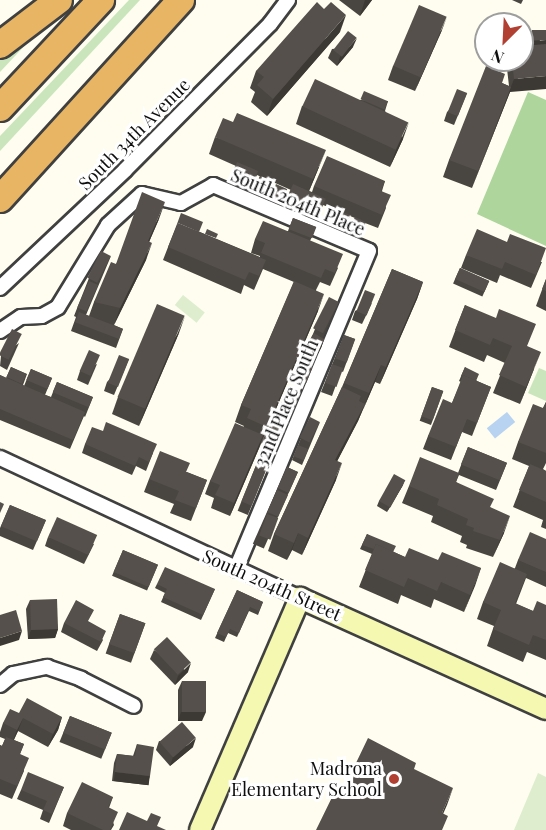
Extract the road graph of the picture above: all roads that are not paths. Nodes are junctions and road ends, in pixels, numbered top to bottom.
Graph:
1 (59, 0) edge
2 (101, 0) edge
3 (181, 0) edge
4 (288, 0) edge
5 (0, 45) edge
6 (0, 108) edge
7 (0, 199) edge
8 (369, 251) joint
9 (0, 288) edge
10 (0, 331) edge
11 (0, 458) edge
12 (236, 569) junction
13 (300, 598) junction
14 (0, 685) edge
15 (134, 705) dead end
16 (546, 709) edge
17 (200, 830) edge

1 - 5 highway
2 - 6 highway
3 - 7 highway
4 - 9 street, South 34th Avenue
8 - 10 street, South 204th Place
8 - 12 street, 32nd Place South
11 - 12 street, South 204th Street
12 - 13 street, South 204th Street
13 - 16 street, South 204th Street
13 - 17 street
14 - 15 street

